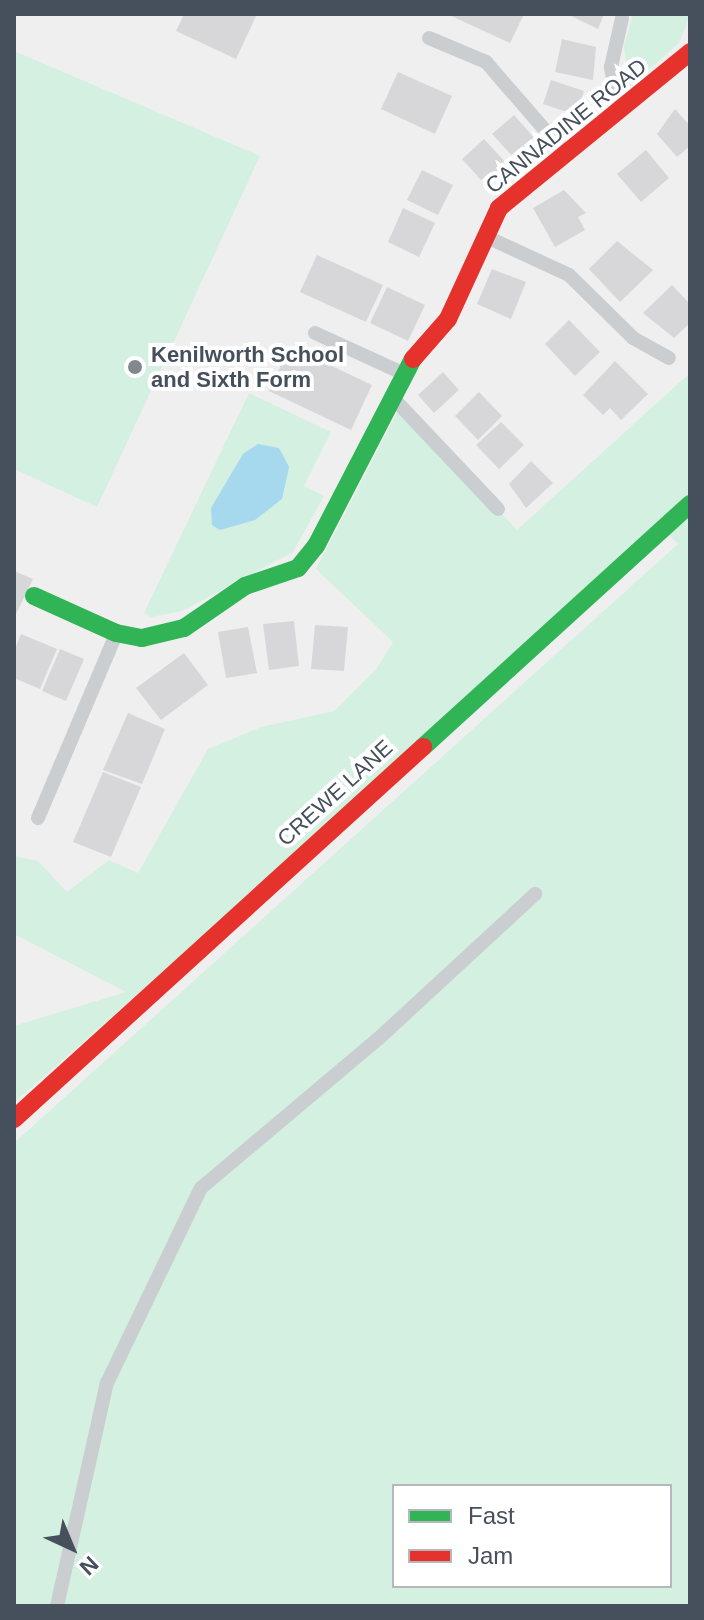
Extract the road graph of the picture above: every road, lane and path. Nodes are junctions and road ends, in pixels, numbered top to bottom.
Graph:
1 (622, 18) dead end
2 (429, 38) dead end
3 (690, 52) edge
4 (619, 113) junction
5 (566, 154) junction
6 (485, 236) junction
7 (315, 333) dead end
8 (669, 358) dead end
9 (402, 372) junction
10 (388, 395) junction
11 (690, 504) edge
12 (498, 509) dead end
13 (34, 596) dead end
14 (116, 633) junction
15 (38, 818) dead end
16 (535, 894) dead end
17 (14, 1119) edge
18 (57, 1606) edge

1 - 4 lane
2 - 5 lane
3 - 4 street, CANNADINE ROAD
4 - 5 street, CANNADINE ROAD
5 - 6 street, CANNADINE ROAD
6 - 8 lane
6 - 9 street, CANNADINE ROAD
7 - 9 lane
9 - 10 street, CANNADINE ROAD
10 - 12 lane
10 - 14 street, CANNADINE ROAD
11 - 17 street, CREWE LANE
13 - 14 street, CANNADINE ROAD
14 - 15 lane
16 - 18 lane

